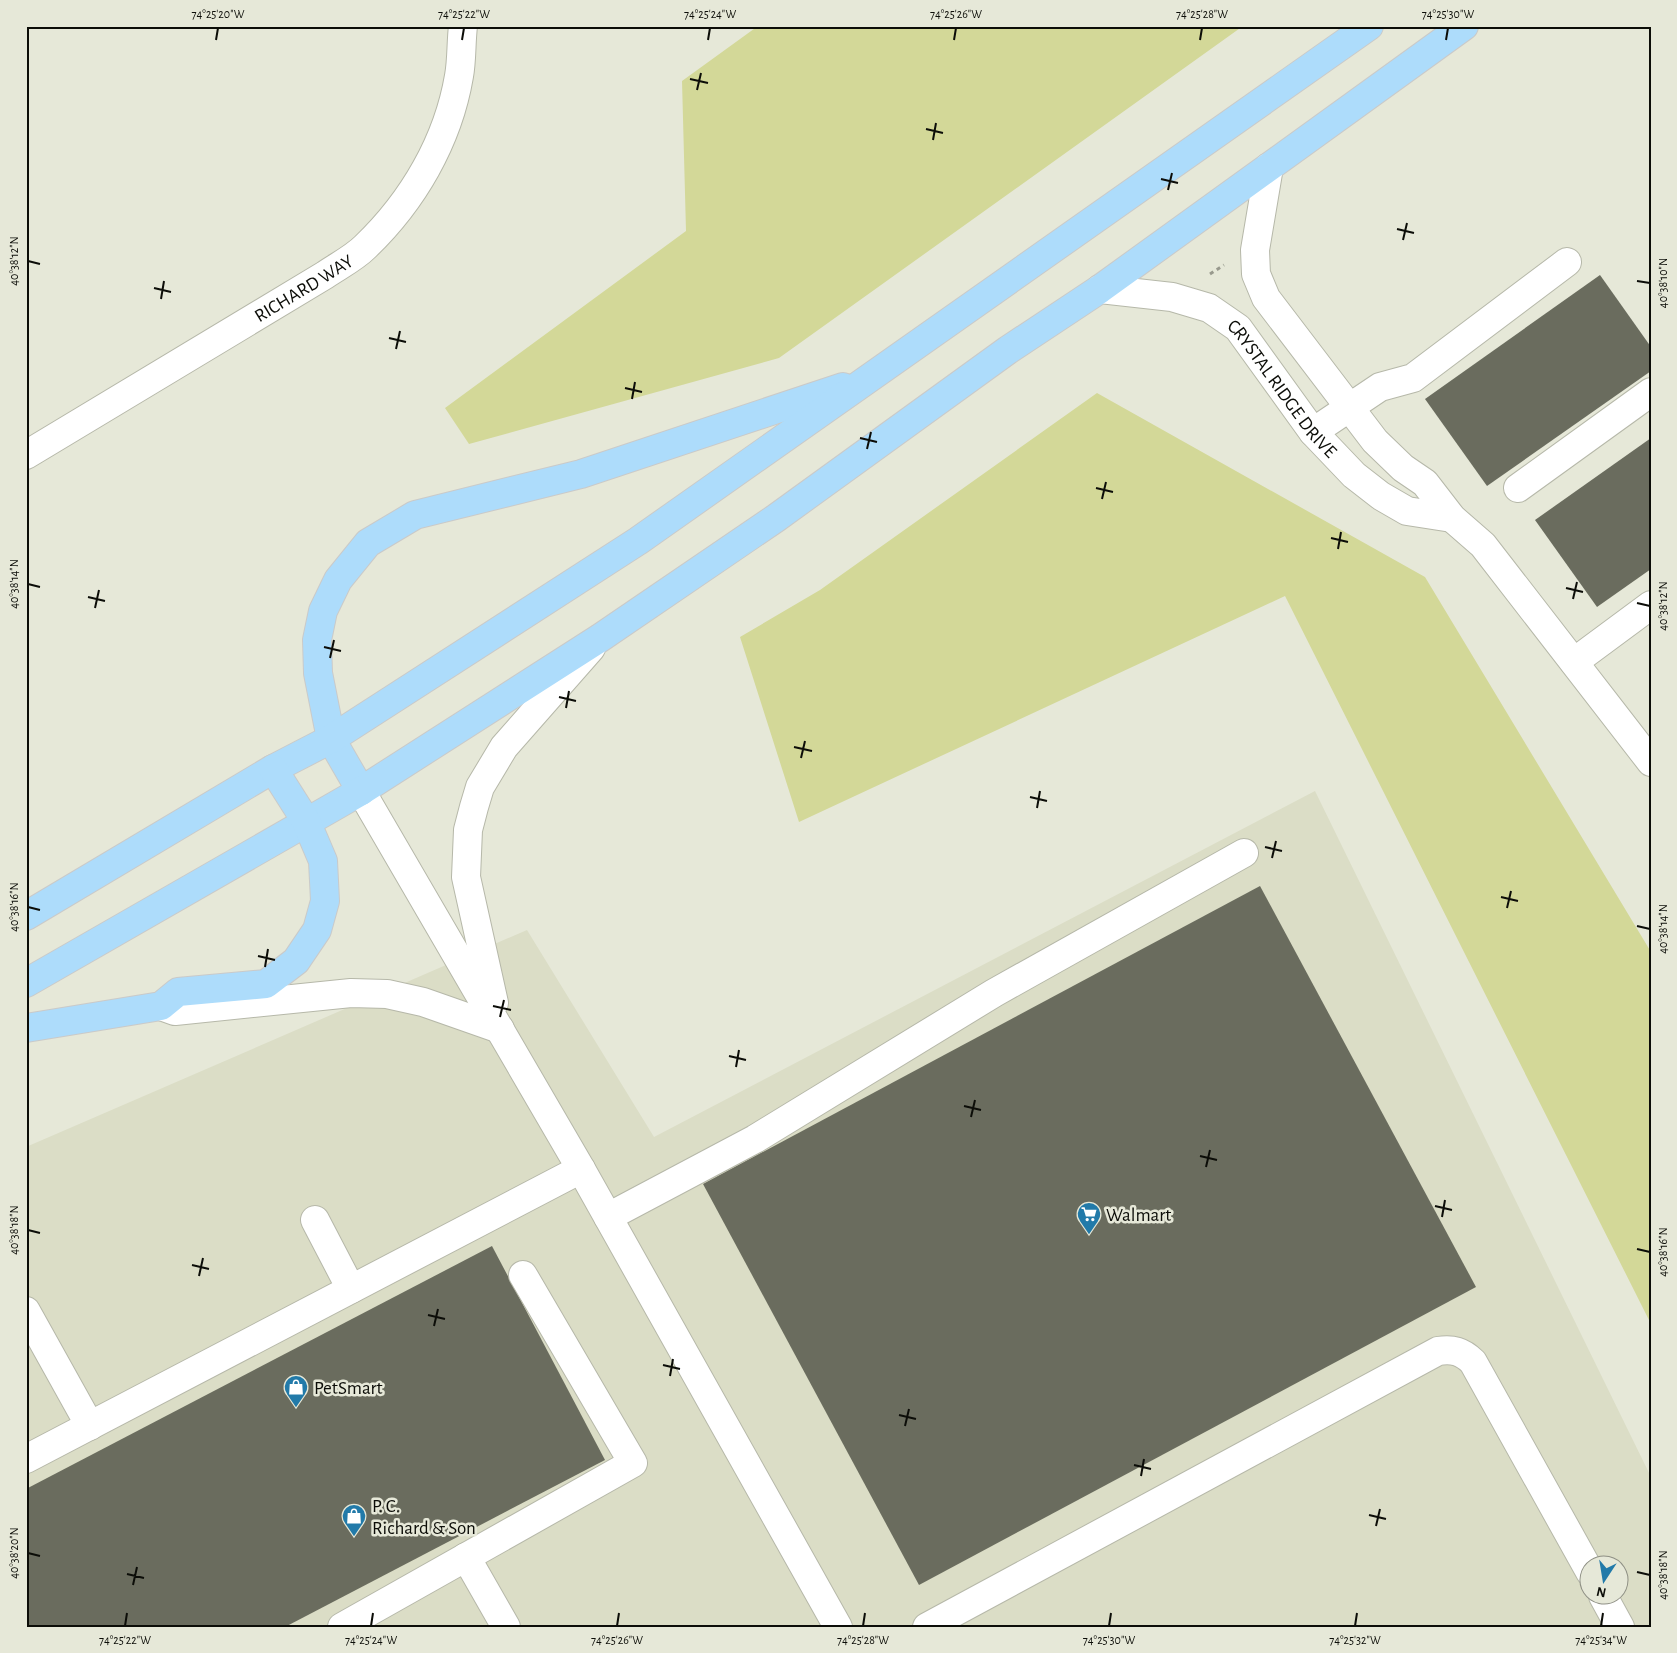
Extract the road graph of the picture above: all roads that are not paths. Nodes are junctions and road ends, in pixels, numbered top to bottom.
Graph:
1 (463, 26) edge
2 (1369, 26) edge
3 (1464, 26) edge
4 (1269, 167) junction
5 (1567, 262) dead end
6 (1100, 289) junction
7 (871, 377) junction
8 (1651, 392) edge
9 (1349, 408) junction
10 (1313, 432) junction
11 (1386, 451) junction
12 (26, 454) edge
13 (1360, 480) junction
14 (1518, 488) dead end
15 (1452, 518) junction
16 (1651, 605) edge
17 (600, 638) junction
18 (1574, 662) junction
19 (331, 739) junction
20 (1646, 746) edge
21 (273, 769) junction
22 (361, 791) junction
23 (306, 821) junction
24 (1244, 853) dead end
25 (26, 916) edge
26 (26, 982) edge
27 (161, 1006) junction
28 (26, 1028) edge
29 (500, 1029) junction
30 (581, 1169) junction
31 (608, 1217) junction
32 (315, 1220) dead end
33 (523, 1275) dead end
34 (351, 1289) junction
35 (26, 1310) edge
36 (90, 1426) junction
37 (26, 1459) edge
38 (1581, 1556) edge
39 (466, 1557) junction
40 (1608, 1606) edge
41 (964, 1618) edge
42 (342, 1627) edge
43 (506, 1627) edge
44 (838, 1627) edge
45 (927, 1627) edge
46 (1620, 1627) edge

1 - 12 street, RICHARD WAY
2 - 7 highway
3 - 4 highway
4 - 6 highway
4 - 9 street, CRYSTAL RIDGE DRIVE
5 - 9 street
6 - 10 street, CRYSTAL RIDGE DRIVE
6 - 17 highway
7 - 19 highway
7 - 19 highway
8 - 14 street
9 - 10 street
9 - 11 street, CRYSTAL RIDGE DRIVE
10 - 13 street, CRYSTAL RIDGE DRIVE
11 - 13 street
11 - 15 street, CRYSTAL RIDGE DRIVE
13 - 15 street, CRYSTAL RIDGE DRIVE
15 - 18 street, CRYSTAL RIDGE DRIVE
16 - 18 street
17 - 22 highway
17 - 29 street
18 - 20 street, CRYSTAL RIDGE DRIVE
19 - 21 highway
19 - 22 highway
21 - 23 highway
21 - 25 highway
22 - 23 highway
22 - 29 street
23 - 26 highway
23 - 27 highway
24 - 31 street
27 - 28 highway
27 - 29 street
29 - 30 street
30 - 31 street
30 - 34 street
31 - 44 street
32 - 34 street
33 - 39 street
34 - 36 street
35 - 36 street
36 - 37 street
38 - 41 street
39 - 42 street
39 - 43 street
40 - 46 street
41 - 45 street

